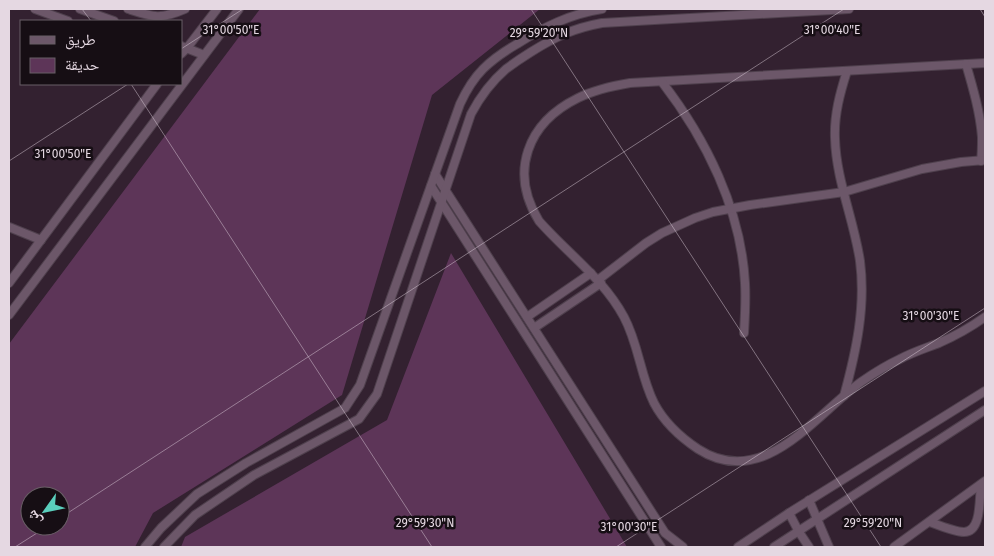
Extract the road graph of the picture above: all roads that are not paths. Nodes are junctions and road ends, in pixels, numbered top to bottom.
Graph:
1 (35, 9) edge
2 (80, 9) edge
3 (128, 9) edge
4 (185, 9) edge
5 (217, 9) edge
6 (239, 9) edge
7 (602, 9) edge
8 (850, 9) edge
9 (65, 20) edge
10 (111, 20) edge
11 (183, 49) edge
12 (204, 55) junction
13 (985, 63) edge
14 (966, 64) junction
15 (846, 71) junction
16 (662, 82) junction
17 (182, 84) edge
18 (156, 85) edge
19 (182, 85) edge
20 (983, 160) edge
21 (435, 174) junction
22 (431, 186) junction
23 (445, 189) junction
24 (844, 192) junction
25 (441, 203) junction
26 (730, 209) junction
27 (9, 227) edge
28 (41, 240) junction
29 (592, 273) junction
30 (600, 281) junction
31 (9, 283) edge
32 (9, 315) edge
33 (527, 316) junction
34 (985, 317) edge
35 (534, 328) junction
36 (744, 332) dead end
37 (985, 391) edge
38 (844, 396) junction
39 (985, 410) edge
40 (983, 483) edge
41 (810, 500) junction
42 (789, 513) junction
43 (817, 520) junction
44 (930, 522) junction
45 (799, 532) junction
46 (145, 547) edge
47 (164, 547) edge
48 (661, 547) edge
49 (683, 547) edge
50 (738, 547) edge
51 (774, 547) edge
52 (809, 547) edge
53 (829, 547) edge
54 (894, 547) edge

1 - 9 street
2 - 10 street
3 - 4 street
5 - 11 street
6 - 12 street
7 - 21 street
8 - 23 street
11 - 12 street
12 - 17 street
13 - 14 street
14 - 15 street
14 - 20 street
15 - 16 street
15 - 24 street
16 - 26 street
16 - 29 street
18 - 28 street
19 - 32 street
20 - 24 street
21 - 22 street
21 - 23 street
22 - 25 street
22 - 46 street
23 - 25 street
23 - 33 street
24 - 26 street
24 - 38 street
25 - 47 street
25 - 48 street
26 - 30 street
26 - 36 street
27 - 28 street
28 - 31 street
29 - 30 street
29 - 33 street
30 - 35 street
30 - 38 street
33 - 35 street
34 - 38 street
35 - 49 street
37 - 41 street
39 - 43 street
40 - 44 street
40 - 44 street
41 - 42 street
41 - 43 street
42 - 45 street
42 - 50 street
43 - 45 street
43 - 53 street
44 - 54 street
45 - 51 street
45 - 52 street

